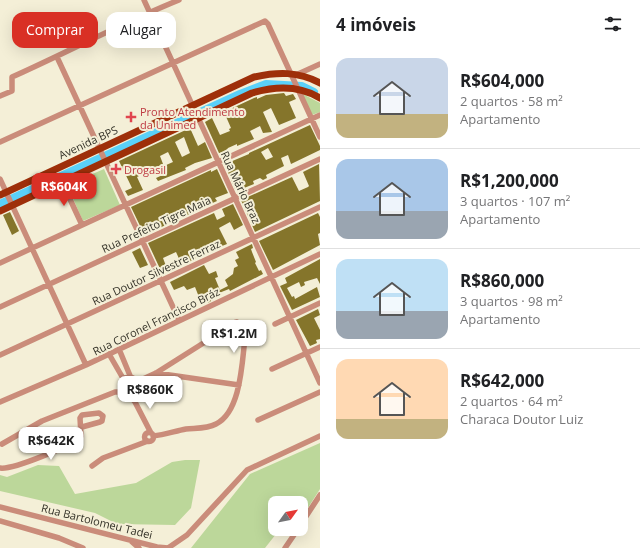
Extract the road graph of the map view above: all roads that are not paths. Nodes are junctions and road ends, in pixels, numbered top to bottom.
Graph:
1 (144, 0) edge
2 (179, 0) edge
3 (150, 12) joint
4 (106, 33) edge
5 (167, 48) edge
6 (57, 57) junction
7 (173, 62) junction
8 (320, 64) edge
9 (294, 75) junction
10 (320, 82) edge
11 (297, 88) junction
12 (0, 96) edge
13 (320, 98) edge
14 (80, 105) junction
15 (193, 106) junction
16 (320, 115) edge
17 (198, 116) junction
18 (312, 119) junction
19 (320, 137) edge
20 (0, 142) edge
21 (100, 151) junction
22 (320, 159) edge
23 (105, 162) junction
24 (219, 162) junction
25 (0, 179) edge
26 (62, 182) junction
27 (5, 194) edge
28 (235, 198) junction
29 (12, 204) junction
30 (125, 205) junction
31 (320, 207) edge
32 (0, 211) edge
33 (82, 225) junction
34 (254, 238) junction
35 (142, 241) junction
36 (32, 248) junction
37 (320, 254) edge
38 (0, 263) edge
39 (271, 277) junction
40 (160, 281) junction
41 (49, 284) junction
42 (320, 303) edge
43 (0, 307) edge
44 (290, 318) junction
45 (178, 320) junction
46 (68, 324) junction
47 (275, 324) dead end
48 (320, 347) edge
49 (119, 349) junction
50 (306, 353) junction
51 (109, 354) junction
52 (0, 356) edge
53 (86, 365) junction
54 (272, 369) dead end
55 (156, 373) junction
56 (132, 378) junction
57 (143, 378) junction
58 (122, 382) junction
59 (320, 383) edge
60 (239, 384) junction
61 (137, 385) junction
62 (134, 391) junction
63 (115, 392) junction
64 (320, 392) edge
65 (126, 393) junction
66 (0, 402) edge
67 (136, 402) junction
68 (258, 420) dead end
69 (82, 427) dead end
70 (149, 436) junction
71 (320, 436) edge
72 (2, 444) dead end
73 (92, 466) dead end
74 (0, 468) edge
75 (320, 495) edge
76 (0, 507) edge
77 (308, 513) edge
78 (0, 521) edge
79 (293, 536) edge
80 (129, 540) junction
81 (83, 548) edge
82 (139, 548) edge
83 (285, 548) edge

1 - 3 street, Rua Mário Braz
2 - 3 street
4 - 6 street
5 - 7 street, Rua Mário Braz
6 - 12 street
6 - 14 street
7 - 9 street
7 - 14 street
7 - 15 street, Rua Mário Braz
8 - 9 street
9 - 10 main road, Avenida BPS
9 - 11 street
9 - 15 main road, Avenida BPS
11 - 13 main road
11 - 17 main road
11 - 18 street
14 - 20 street
14 - 21 street
15 - 17 street, Rua Mário Braz
15 - 21 main road, Avenida BPS
16 - 18 street
17 - 23 main road
17 - 24 street, Rua Mário Braz
18 - 19 street
18 - 24 street
21 - 23 street
21 - 27 main road, Avenida BPS
22 - 28 street, Rua Prefeito Tigre Maia
23 - 26 main road
23 - 30 street
24 - 28 street, Rua Mário Braz
24 - 30 street
25 - 27 street
26 - 29 main road
26 - 33 street
27 - 29 street
28 - 34 street, Rua Mário Braz
28 - 35 street, Rua Prefeito Tigre Maia
29 - 32 main road
29 - 36 street
30 - 33 street
30 - 35 street
31 - 34 street, Rua Doutor Silvestre Ferraz
33 - 36 street
34 - 39 street, Rua Mário Braz
34 - 40 street, Rua Doutor Silvestre Ferraz
35 - 40 street
35 - 41 street, Rua Prefeito Tigre Maia
36 - 38 street
36 - 41 street
37 - 39 street, Rua Coronel Francisco Bráz
39 - 44 street, Rua Mário Braz
39 - 45 street, Rua Coronel Francisco Bráz
40 - 45 street
40 - 46 street, Rua Doutor Silvestre Ferraz
41 - 43 street, Rua Prefeito Tigre Maia
41 - 46 street
42 - 44 street
44 - 47 street
44 - 50 street, Rua Mário Braz
45 - 49 street, Rua Coronel Francisco Bráz
46 - 52 street, Rua Doutor Silvestre Ferraz
46 - 53 street
48 - 50 street
49 - 51 street, Rua Coronel Francisco Bráz
49 - 56 street
50 - 54 street
50 - 59 street, Rua Mário Braz
51 - 53 street, Rua Coronel Francisco Bráz
51 - 58 street
53 - 66 street, Rua Coronel Francisco Bráz
55 - 57 street
55 - 60 street
55 - 60 street
56 - 57 street
56 - 58 street
56 - 61 street
57 - 61 street
58 - 63 street
58 - 65 street
60 - 70 street
61 - 62 street
62 - 65 street
62 - 67 street
63 - 65 street
63 - 72 street
64 - 68 street
65 - 67 street
67 - 70 street
69 - 74 street
70 - 73 street
71 - 80 street, Rua Bartolomeu Tadei
75 - 77 street
76 - 80 street, Rua Bartolomeu Tadei
78 - 81 street
79 - 83 street
80 - 82 street

